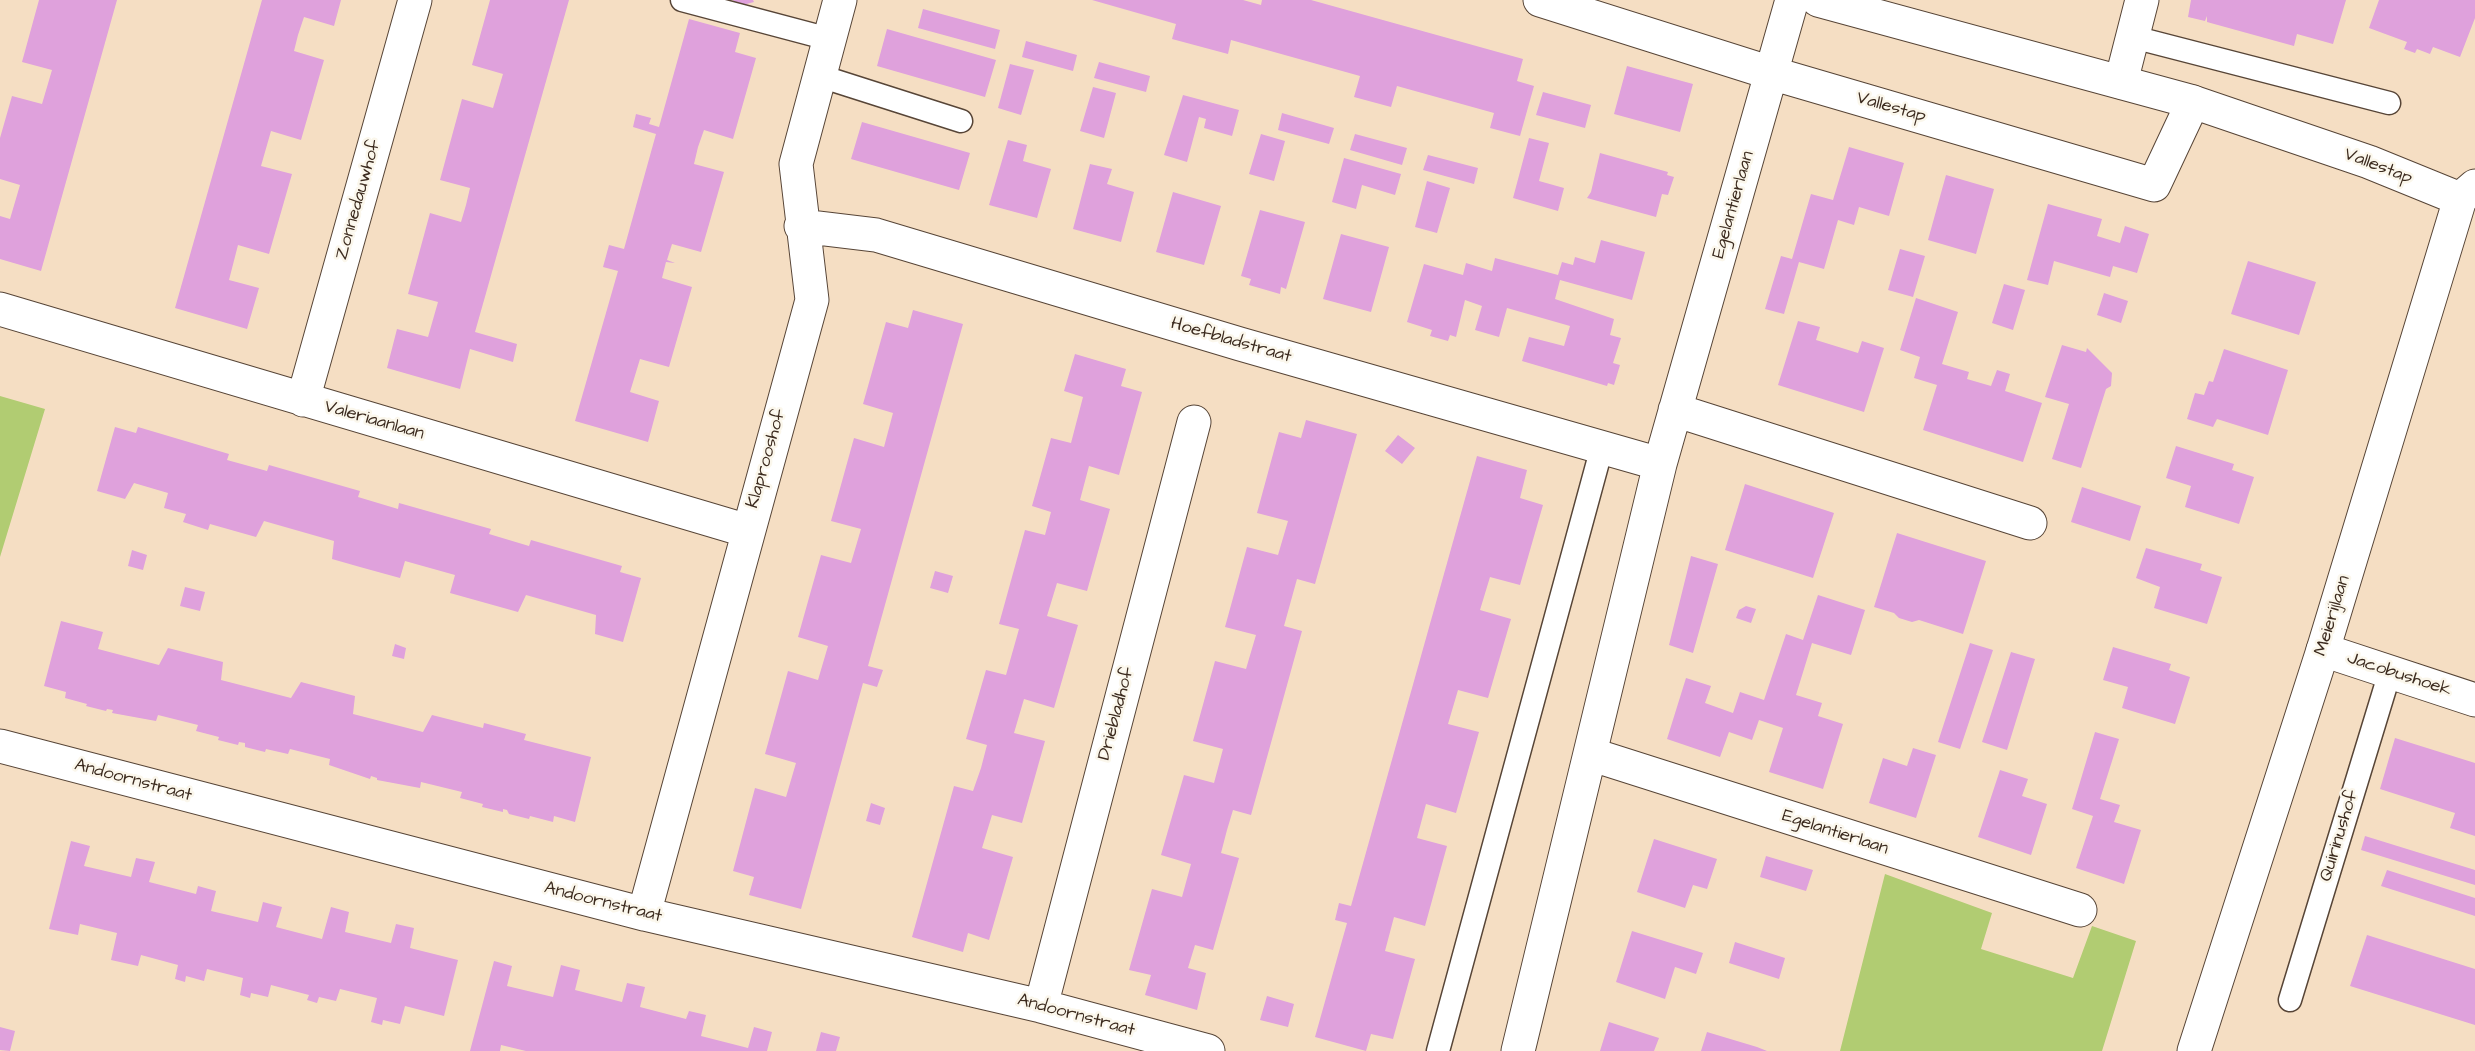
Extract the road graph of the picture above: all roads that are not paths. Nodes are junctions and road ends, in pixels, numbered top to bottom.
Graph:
1 (415, 0) edge
2 (682, 0) edge
3 (840, 0) edge
4 (1540, 0) edge
5 (1792, 0) edge
6 (1818, 0) edge
7 (2142, 0) edge
8 (2133, 37) junction
9 (829, 39) junction
10 (1771, 73) junction
11 (820, 76) junction
12 (2121, 82) junction
13 (2193, 102) junction
14 (2389, 103) dead end
15 (961, 121) dead end
16 (2467, 193) edge
17 (801, 226) junction
18 (0, 309) edge
19 (303, 400) junction
20 (1675, 410) junction
21 (1194, 422) dead end
22 (1602, 447) junction
23 (1660, 464) junction
24 (2030, 523) dead end
25 (748, 531) junction
26 (2323, 650) junction
27 (2390, 672) junction
28 (2475, 699) edge
29 (0, 746) edge
30 (1590, 754) junction
31 (2080, 910) dead end
32 (644, 914) junction
33 (2290, 999) dead end
34 (1041, 1006) junction
35 (1208, 1051) edge
36 (1438, 1051) edge
37 (1518, 1051) edge
38 (2194, 1051) edge

1 - 19 street, Zonnedauwhof
2 - 9 lane
3 - 9 street, Klaprooshof
4 - 10 street, Vallestap
5 - 10 street, Egelantierlaan
6 - 12 street, Vallestap
7 - 8 street
8 - 12 street
8 - 14 lane
9 - 11 street, Klaprooshof
10 - 13 street, Vallestap
10 - 20 street, Egelantierlaan
11 - 15 lane
11 - 17 street, Klaprooshof
12 - 13 street, Vallestap
13 - 16 street, Vallestap
16 - 26 street, Meierijlaan
17 - 22 street, Hoefbladstraat
17 - 25 street, Klaprooshof
18 - 19 street, Valeriaanlaan
19 - 25 street, Valeriaanlaan
20 - 23 street, Egelantierlaan
20 - 24 street
21 - 34 street, Driebladhof
22 - 23 street, Hoefbladstraat
22 - 36 lane
23 - 30 street, Egelantierlaan
25 - 32 street, Klaprooshof
26 - 27 street, Jacobushoek
26 - 38 street, Meierijlaan
27 - 28 street, Jacobushoek
27 - 33 lane, Quirinushof
29 - 32 street, Andoornstraat
30 - 31 street, Egelantierlaan
30 - 37 street, Egelantierlaan
32 - 34 street, Andoornstraat
34 - 35 street, Andoornstraat

